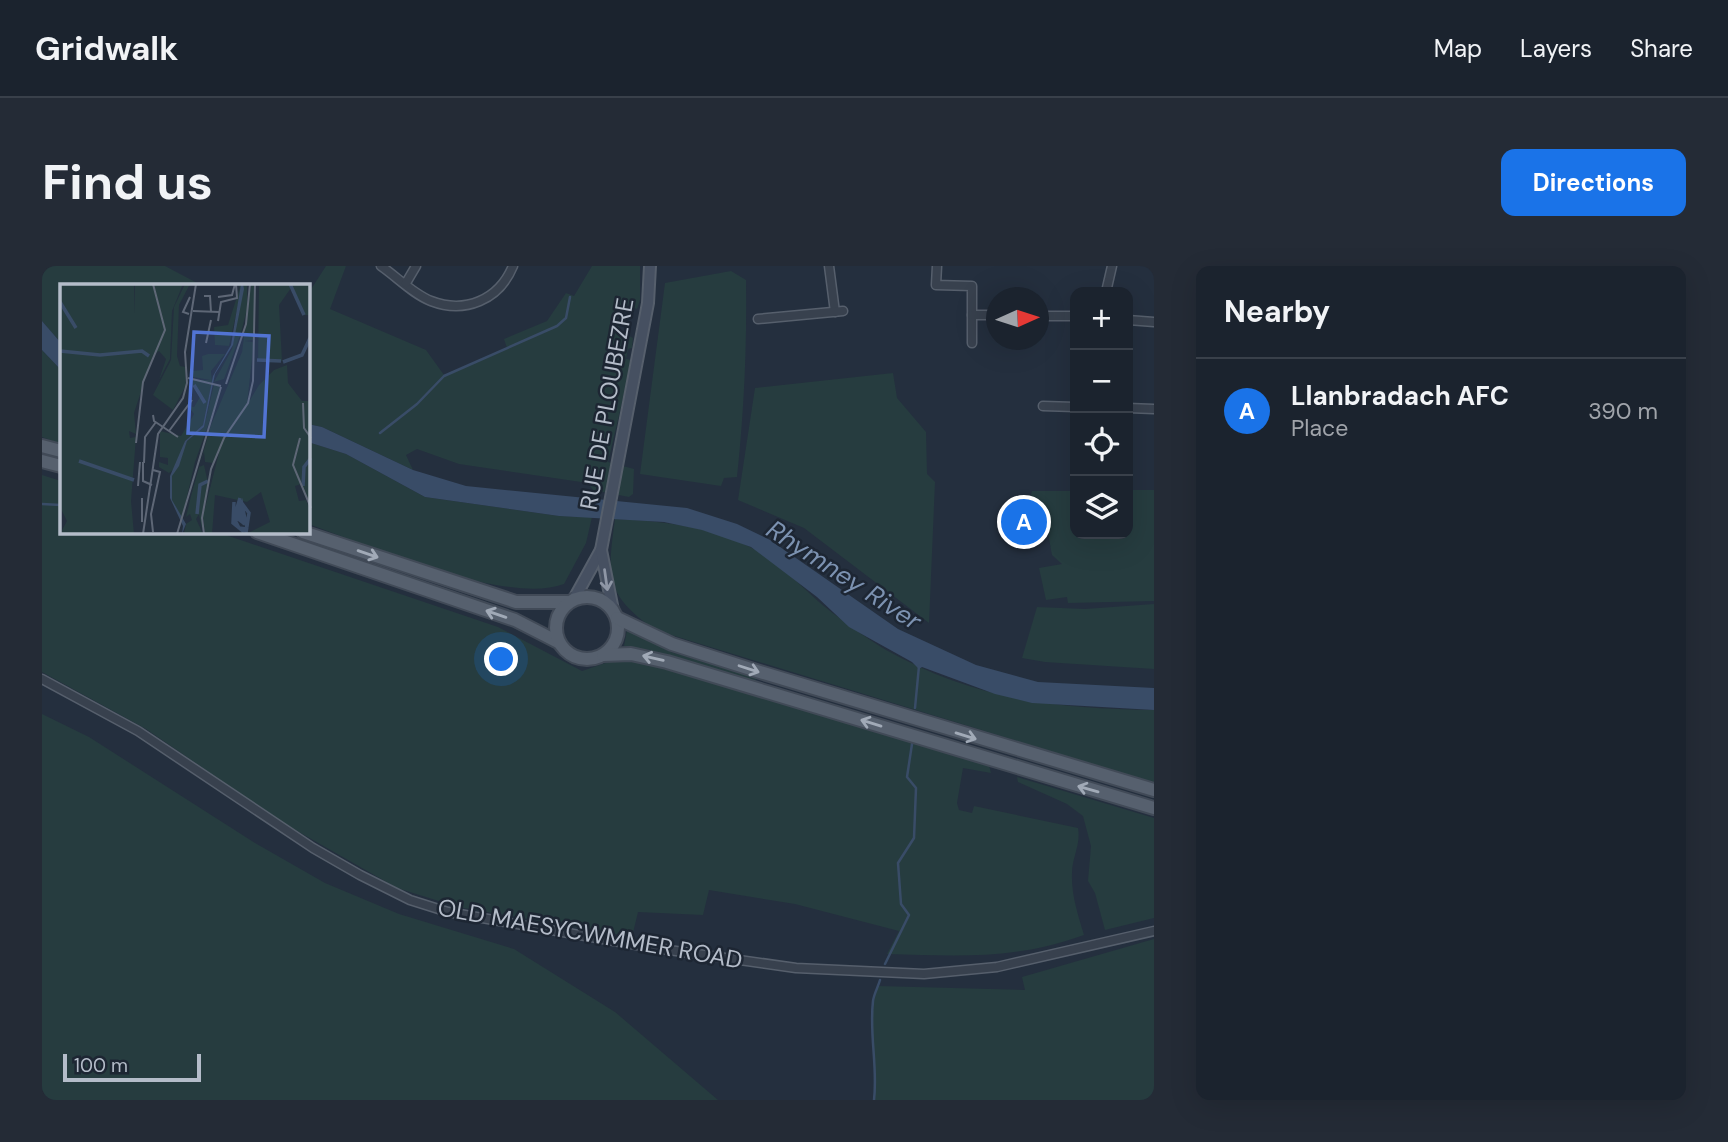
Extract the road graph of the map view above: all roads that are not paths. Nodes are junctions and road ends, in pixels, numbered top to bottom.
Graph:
1 (381, 266) edge
2 (416, 266) edge
3 (513, 266) edge
4 (650, 266) edge
5 (829, 266) edge
6 (937, 266) edge
7 (1112, 266) edge
8 (406, 283) junction
9 (1107, 287) edge
10 (972, 315) junction
11 (986, 316) edge
12 (1049, 316) edge
13 (1070, 316) edge
14 (758, 319) dead end
15 (1133, 320) edge
16 (1154, 322) edge
17 (972, 343) dead end
18 (1043, 407) dead end
19 (1070, 407) edge
20 (1133, 408) edge
21 (1154, 409) edge
22 (42, 446) edge
23 (60, 451) edge
24 (42, 461) edge
25 (60, 466) edge
26 (263, 534) edge
27 (309, 534) edge
28 (601, 550) junction
29 (571, 601) junction
30 (615, 614) junction
31 (558, 642) junction
32 (603, 655) junction
33 (42, 679) edge
34 (1154, 790) edge
35 (1154, 808) edge
36 (1154, 931) edge

1 - 8 street
2 - 8 street
3 - 8 street
4 - 28 street, RUE DE PLOUBEZRE
5 - 14 street
6 - 10 street
7 - 9 street
10 - 11 street
10 - 17 street
12 - 13 street
15 - 16 street
18 - 19 street
20 - 21 street
22 - 23 main road
24 - 25 main road
31 -> 26 main road
27 -> 29 main road
28 - 29 street, RUE DE PLOUBEZRE
28 -> 30 street, RUE DE PLOUBEZRE
29 - 30 main road
29 - 31 main road
30 - 32 main road
30 -> 34 main road
31 - 32 main road
35 -> 32 main road
33 - 36 street, OLD MAESYCWMMER ROAD

